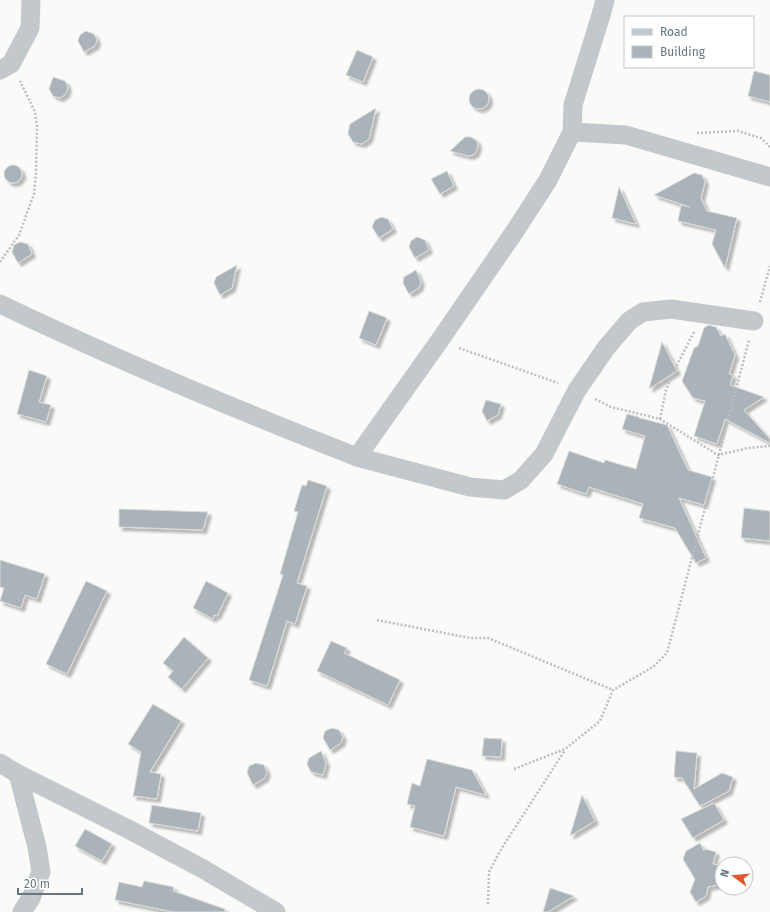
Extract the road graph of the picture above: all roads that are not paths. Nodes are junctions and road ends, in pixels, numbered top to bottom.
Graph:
1 (31, 0) edge
2 (605, 0) edge
3 (6, 67) edge
4 (572, 132) junction
5 (770, 177) edge
6 (0, 304) edge
7 (754, 321) road end
8 (357, 457) junction
9 (0, 763) edge
10 (18, 774) junction
11 (22, 912) edge
12 (276, 912) edge

1 - 3 street
2 - 4 street
4 - 5 street
4 - 8 street
6 - 8 street
7 - 8 street
9 - 10 street
10 - 11 street
10 - 12 street

